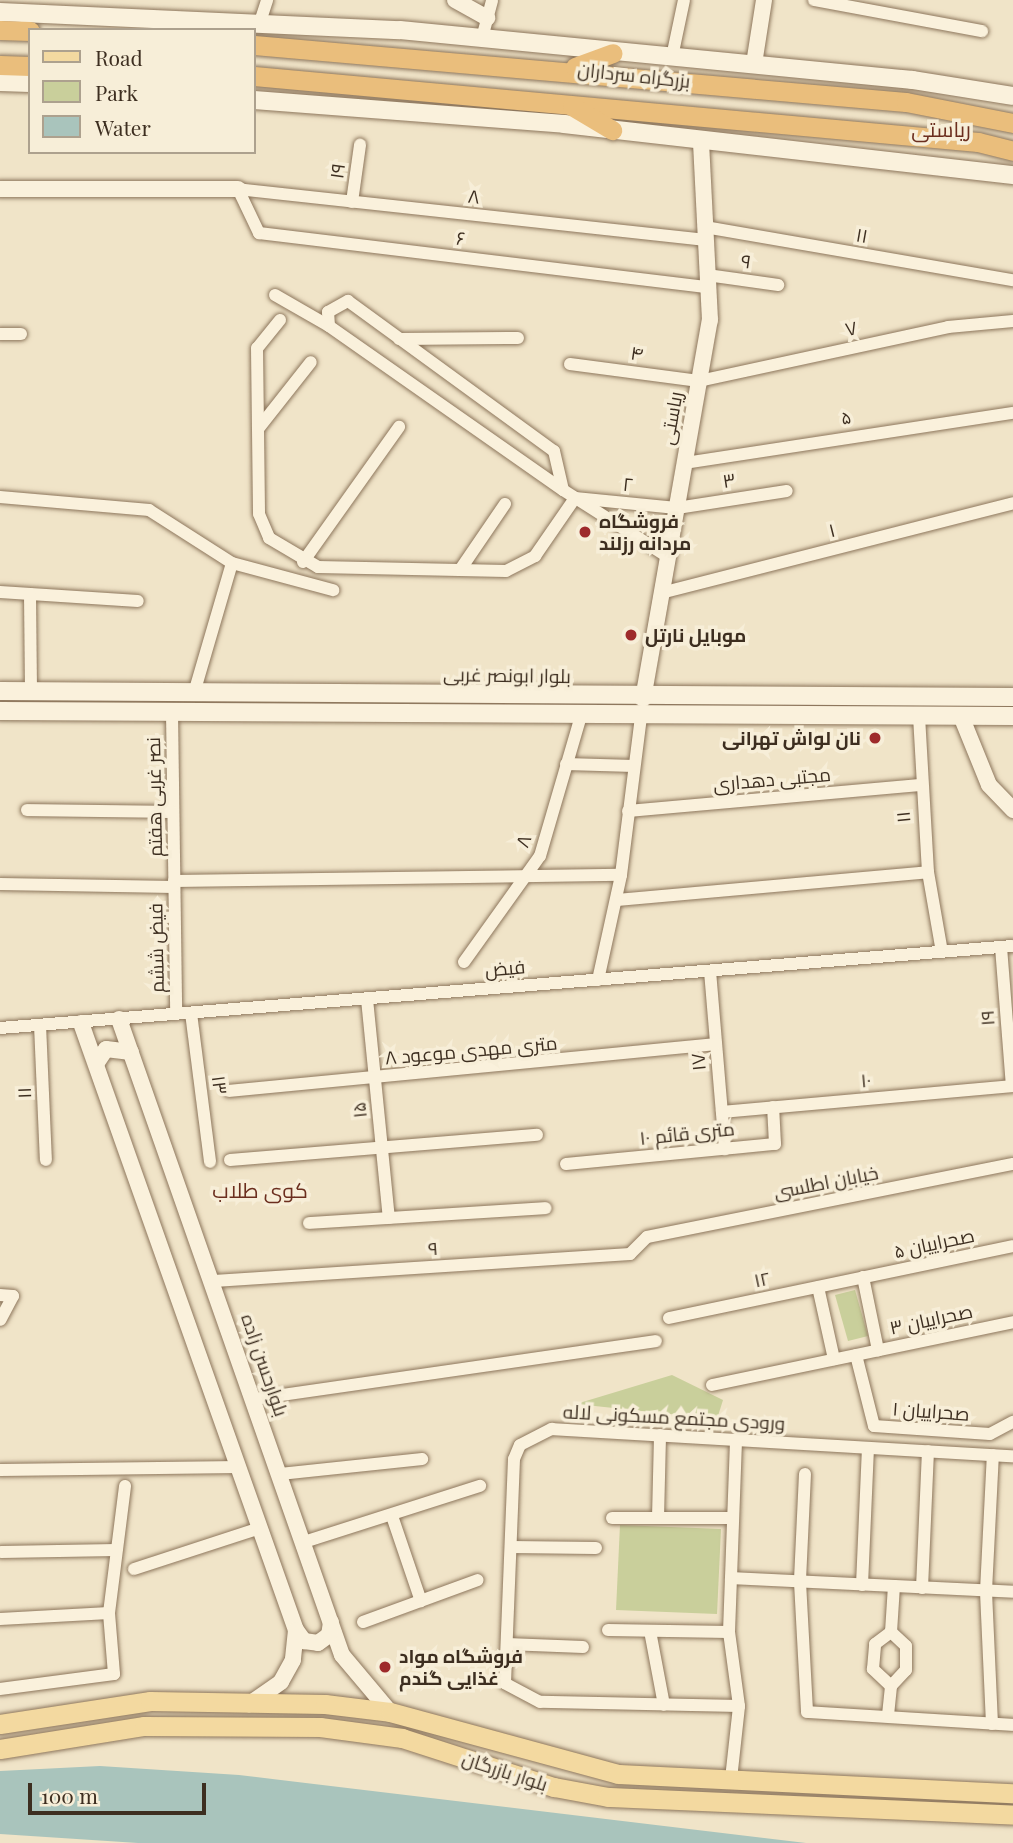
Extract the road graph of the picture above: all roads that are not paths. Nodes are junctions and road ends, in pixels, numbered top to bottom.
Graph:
1 (267, 0) edge
2 (455, 0) edge
3 (492, 0) edge
4 (684, 0) edge
5 (764, 0) edge
6 (814, 0) edge
7 (0, 12) edge
8 (487, 18) junction
9 (260, 22) junction
10 (0, 30) edge
11 (28, 31) edge
12 (982, 31) dead end
13 (482, 38) junction
14 (256, 45) edge
15 (334, 50) junction
16 (613, 53) junction
17 (672, 57) junction
18 (754, 64) junction
19 (0, 65) edge
20 (568, 69) junction
21 (28, 74) edge
22 (256, 75) edge
23 (328, 79) junction
24 (0, 82) edge
25 (1013, 96) edge
26 (256, 100) edge
27 (565, 102) junction
28 (1013, 123) edge
29 (612, 130) junction
30 (701, 141) junction
31 (360, 145) dead end
32 (1013, 152) edge
33 (1013, 175) edge
34 (0, 189) edge
35 (238, 189) junction
36 (352, 202) junction
37 (705, 234) junction
38 (1013, 280) edge
39 (708, 281) junction
40 (778, 285) dead end
41 (275, 295) dead end
42 (280, 320) dead end
43 (1013, 321) edge
44 (329, 326) junction
45 (0, 334) edge
46 (21, 334) dead end
47 (518, 338) dead end
48 (399, 339) junction
49 (311, 362) dead end
50 (570, 364) dead end
51 (699, 381) junction
52 (1013, 413) edge
53 (399, 426) dead end
54 (258, 429) junction
55 (685, 463) junction
56 (564, 490) junction
57 (787, 491) dead end
58 (0, 497) edge
59 (575, 498) junction
60 (1013, 503) edge
61 (505, 504) dead end
62 (677, 508) junction
63 (668, 557) junction
64 (303, 562) junction
65 (232, 563) junction
66 (460, 570) junction
67 (333, 590) dead end
68 (0, 592) edge
69 (661, 593) junction
70 (30, 594) junction
71 (138, 601) dead end
72 (0, 691) edge
73 (31, 692) junction
74 (194, 692) junction
75 (351, 693) junction
76 (1013, 697) edge
77 (642, 708) junction
78 (0, 711) edge
79 (172, 712) junction
80 (351, 714) junction
81 (581, 716) junction
82 (919, 716) junction
83 (961, 716) junction
84 (1013, 716) edge
85 (566, 764) junction
86 (634, 766) junction
87 (920, 785) junction
88 (27, 810) dead end
89 (1013, 810) edge
90 (628, 811) junction
91 (173, 812) junction
92 (928, 872) junction
93 (528, 873) junction
94 (621, 875) junction
95 (0, 884) edge
96 (174, 884) junction
97 (617, 900) junction
98 (1007, 947) edge
99 (942, 952) junction
100 (464, 962) dead end
101 (710, 971) junction
102 (598, 980) junction
103 (367, 999) junction
104 (191, 1013) junction
105 (176, 1014) junction
106 (119, 1019) junction
107 (81, 1023) junction
108 (40, 1025) junction
109 (0, 1028) edge
110 (716, 1044) junction
111 (131, 1052) junction
112 (96, 1064) junction
113 (375, 1078) junction
114 (1013, 1086) edge
115 (229, 1091) dead end
116 (772, 1107) junction
117 (722, 1112) junction
118 (537, 1135) dead end
119 (382, 1148) junction
120 (725, 1149) junction
121 (46, 1160) dead end
122 (230, 1160) dead end
123 (210, 1163) dead end
124 (566, 1164) dead end
125 (1013, 1164) edge
126 (546, 1208) dead end
127 (389, 1218) junction
128 (309, 1223) dead end
129 (647, 1237) joint
130 (1013, 1246) edge
131 (863, 1277) junction
132 (214, 1282) junction
133 (818, 1287) junction
134 (6, 1296) edge
135 (669, 1318) dead end
136 (0, 1320) edge
137 (1013, 1322) edge
138 (656, 1341) dead end
139 (878, 1350) junction
140 (856, 1354) junction
141 (834, 1359) junction
142 (712, 1384) dead end
143 (254, 1399) junction
144 (1013, 1422) edge
145 (660, 1435) junction
146 (736, 1440) junction
147 (867, 1448) junction
148 (928, 1451) junction
149 (993, 1455) junction
150 (1013, 1456) edge
151 (422, 1459) dead end
152 (239, 1467) junction
153 (0, 1470) edge
154 (280, 1474) junction
155 (805, 1474) dead end
156 (125, 1486) dead end
157 (480, 1486) dead end
158 (392, 1516) junction
159 (612, 1518) dead end
160 (658, 1518) junction
161 (733, 1518) junction
162 (260, 1528) junction
163 (119, 1535) junction
164 (304, 1542) junction
165 (511, 1547) junction
166 (596, 1548) dead end
167 (96, 1549) junction
168 (116, 1550) junction
169 (0, 1552) edge
170 (134, 1569) dead end
171 (731, 1578) junction
172 (478, 1580) dead end
173 (800, 1582) junction
174 (862, 1585) junction
175 (894, 1587) junction
176 (922, 1588) junction
177 (986, 1591) junction
178 (1013, 1592) edge
179 (421, 1601) junction
180 (109, 1613) junction
181 (0, 1619) edge
182 (331, 1621) junction
183 (363, 1622) dead end
184 (296, 1630) junction
185 (608, 1630) dead end
186 (650, 1631) junction
187 (729, 1632) junction
188 (891, 1632) junction
189 (507, 1644) junction
190 (583, 1647) dead end
191 (891, 1686) junction
192 (0, 1689) edge
193 (249, 1704) junction
194 (664, 1705) junction
195 (739, 1706) junction
196 (390, 1712) junction
197 (888, 1715) junction
198 (0, 1724) edge
199 (992, 1724) junction
200 (1013, 1725) edge
201 (0, 1749) edge
202 (731, 1779) junction
203 (937, 1787) junction
204 (1013, 1793) edge
205 (930, 1810) junction
206 (1013, 1815) edge

1 - 9 street
2 - 8 street
3 - 8 street
4 - 17 street
5 - 18 street
6 - 12 street
7 - 9 main road
8 - 13 street
9 - 13 main road
10 - 11 highway
13 - 16 main road
14 - 15 highway, بزرگراه سرداران
15 - 20 highway, بزرگراه سرداران
15 - 23 highway
16 - 17 main road
16 - 20 highway
17 - 18 main road
18 - 25 main road
19 - 21 highway
20 - 28 highway, بزرگراه سرداران
21 - 24 main road
22 - 23 highway, بزرگراه سرداران
23 - 27 highway, بزرگراه سرداران
26 - 29 main road
27 - 29 highway
27 - 32 highway, بزرگراه سرداران
29 - 30 main road
30 - 33 main road
30 - 37 street, ریاستی
31 - 36 street, ۱۹
34 - 35 street
35 - 36 street, ۸
35 - 39 street, ۶
36 - 37 street, ۸
37 - 38 street, ۱۱
37 - 39 street, ریاستی
39 - 40 street, ۹
39 - 51 street, ریاستی
41 - 44 street
42 - 54 street
43 - 51 street, ۷
44 - 48 street
44 - 56 street
45 - 46 street
47 - 48 street
48 - 56 street
49 - 54 street
50 - 51 street, ۴
51 - 55 street, ریاستی
52 - 55 street, ۵
53 - 64 street
54 - 64 street
55 - 62 street, ریاستی
56 - 59 street
57 - 62 street, ۳
58 - 65 street
59 - 62 street, ۲
59 - 63 street
59 - 66 street
60 - 69 street, ۱
61 - 66 street
62 - 63 street, ریاستی
63 - 69 street, ریاستی
64 - 66 street
65 - 67 street
65 - 74 street
68 - 70 street
69 - 77 street, ریاستی
70 - 71 street
70 - 73 street
72 - 73 main road, بلوار ابونصر غربی
73 - 74 main road, بلوار ابونصر غربی
74 - 75 main road, بلوار ابونصر غربی
75 - 77 main road, بلوار ابونصر غربی
75 - 80 main road
76 - 77 main road, بلوار ابونصر غربی
77 - 81 main road, بلوار ابونصر غربی
77 - 82 main road, بلوار ابونصر غربی
77 - 86 street
78 - 79 main road, بلوار ابونصر غربی
79 - 80 main road, بلوار ابونصر غربی
79 - 91 street, نصر غربی هفتم
80 - 81 main road, بلوار ابونصر غربی
81 - 85 street, ۸
82 - 83 main road, بلوار ابونصر غربی
82 - 87 street, ۱۱
83 - 84 main road, بلوار ابونصر غربی
83 - 89 street
85 - 86 street
85 - 93 street, ۸
86 - 90 street
87 - 90 street, مجتبی دهداری
87 - 92 street, ۱۱
88 - 91 street
90 - 94 street
91 - 96 street, نصر غربی هفتم
92 - 97 street
92 - 99 street
93 - 94 street
93 - 96 street
93 - 100 street, ۸
94 - 97 street
95 - 96 street
96 - 105 street, فیض ششم
97 - 102 street
98 - 99 street, فیض
98 - 114 street, ۱۹
99 - 101 street, فیض
101 - 102 street, فیض
101 - 110 street, ۱۷
102 - 103 street, فیض
103 - 104 street, فیض
103 - 113 street, ۱۵
104 - 105 street, فیض
104 - 123 street, ۱۳
105 - 106 street, فیض
106 - 107 street, فیض
106 - 111 street, بلوارحسن زاده
107 - 108 street, فیض
107 - 112 street
108 - 109 street, فیض
108 - 121 street, ۱۱
110 - 113 street, ۸ متری مهدی موعود
110 - 117 street, ۱۷
111 - 112 street
111 - 132 street, بلوارحسن زاده
112 - 152 street
113 - 115 street, ۸ متری مهدی موعود
113 - 119 street, ۱۵
114 - 116 street, ۱۰
116 - 117 street, ۱۰
116 - 120 street, ۱۰ متری قائم
117 - 120 street, ۱۷
118 - 119 street
119 - 122 street
119 - 127 street, ۱۵
120 - 124 street, ۱۰ متری قائم
125 - 129 street, خيابان اطلسى
126 - 127 street
127 - 128 street
129 - 132 street, ۹
130 - 131 street, ۵ صحراییان
131 - 133 street, ۱۲
131 - 139 street
132 - 143 street, بلوارحسن زاده
133 - 135 street, ۱۲
133 - 141 street
134 - 136 street
137 - 139 street, صحراییان ۳
138 - 143 street
139 - 140 street, صحراییان ۳
140 - 141 street
140 - 144 street, صحراییان ۱
141 - 142 street
143 - 154 street, بلوارحسن زاده
145 - 146 street, ورودی مجتمع مسکونی لاله
145 - 160 street
145 - 165 street, ورودی مجتمع مسکونی لاله
146 - 147 street, ورودی مجتمع مسکونی لاله
146 - 161 street
147 - 148 street, ورودی مجتمع مسکونی لاله
147 - 174 street
148 - 149 street, ورودی مجتمع مسکونی لاله
148 - 176 street
149 - 150 street, ورودی مجتمع مسکونی لاله
149 - 177 street
151 - 154 street
152 - 153 street
152 - 162 street
154 - 164 street, بلوارحسن زاده
155 - 173 street
156 - 163 street
157 - 158 street
158 - 164 street
158 - 179 street
159 - 160 street
160 - 161 street
161 - 171 street
162 - 170 street
162 - 184 street
163 - 167 street
163 - 168 street
164 - 182 street, بلوارحسن زاده
165 - 166 street
165 - 189 street, ورودی مجتمع مسکونی لاله
167 - 168 street
167 - 169 street
168 - 180 street
171 - 173 street
171 - 187 street
172 - 179 street
173 - 174 street
173 - 197 street
174 - 175 street
175 - 176 street
175 - 188 street
176 - 177 street
177 - 178 street
177 - 199 street
179 - 183 street
180 - 181 street
180 - 192 street
182 - 184 street
182 - 196 street, بلوارحسن زاده
184 - 193 street
185 - 186 street
186 - 187 street
186 - 194 street
187 - 195 street
188 - 191 street
188 - 191 street
189 - 190 street
189 - 194 street, ورودی مجتمع مسکونی لاله
191 - 197 street
193 - 196 main road, بلوار بازرگان
193 - 198 main road, بلوار بازرگان
194 - 195 street, ورودی مجتمع مسکونی لاله
195 - 202 street
196 - 202 main road, بلوار بازرگان
197 - 199 street
199 - 200 street
201 - 205 main road, بلوار بازرگان
202 - 203 main road, بلوار بازرگان
203 - 204 main road, بلوار بازرگان
203 - 205 main road
205 - 206 main road, بلوار بازرگان

